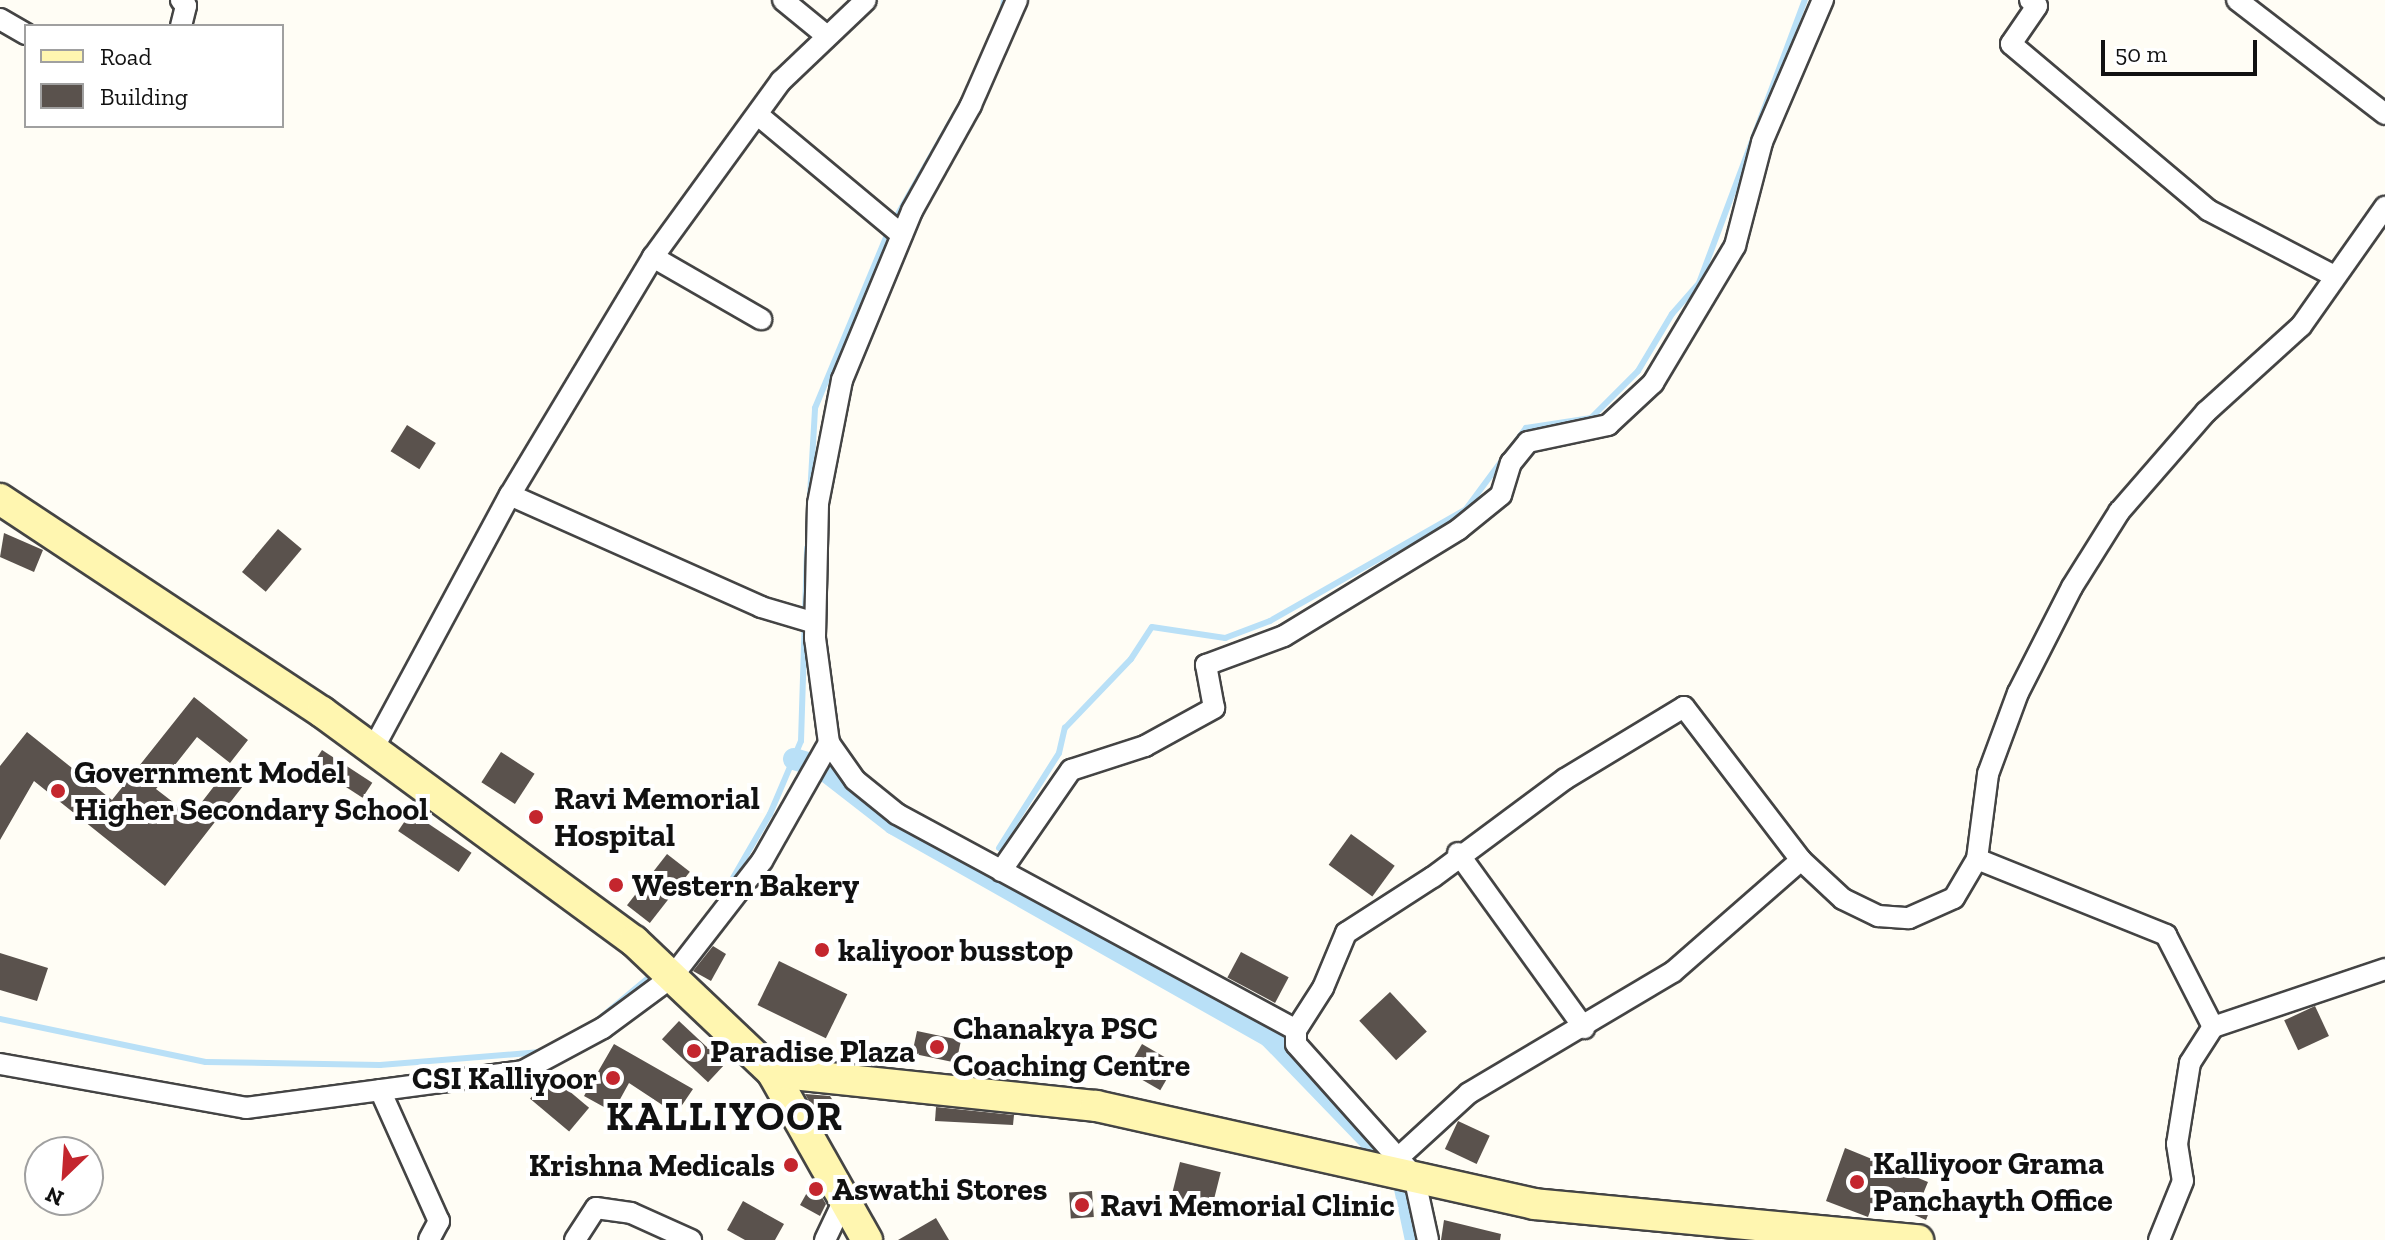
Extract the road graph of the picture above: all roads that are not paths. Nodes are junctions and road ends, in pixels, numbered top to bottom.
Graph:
1 (181, 0) edge
2 (783, 0) edge
3 (866, 0) edge
4 (1017, 0) edge
5 (1823, 0) edge
6 (2030, 0) edge
7 (2237, 0) edge
8 (0, 19) edge
9 (182, 24) edge
10 (24, 33) edge
11 (827, 36) junction
12 (2385, 114) edge
13 (758, 115) junction
14 (2385, 207) edge
15 (901, 235) junction
16 (653, 257) junction
17 (2334, 276) junction
18 (761, 319) dead end
19 (510, 495) junction
20 (0, 499) edge
21 (814, 623) junction
22 (829, 743) junction
23 (373, 749) junction
24 (1458, 853) junction
25 (1977, 859) junction
26 (1801, 860) junction
27 (1001, 871) junction
28 (2385, 969) edge
29 (672, 977) junction
30 (2213, 1027) junction
31 (1584, 1028) junction
32 (1296, 1030) junction
33 (0, 1064) edge
34 (772, 1072) junction
35 (380, 1090) junction
36 (1406, 1167) junction
37 (844, 1200) junction
38 (429, 1240) edge
39 (575, 1240) edge
40 (691, 1240) edge
41 (825, 1240) edge
42 (867, 1240) edge
43 (1428, 1240) edge
44 (1918, 1240) edge
45 (2159, 1240) edge

1 - 9 street
2 - 11 street
3 - 11 street
4 - 15 street
5 - 27 street
6 - 17 street
7 - 12 street
8 - 10 street
11 - 13 street
13 - 15 street
13 - 16 street
14 - 17 street
15 - 21 street
16 - 18 street
16 - 19 street
17 - 25 street
19 - 21 street
19 - 23 street
20 - 23 main road
21 - 22 street
22 - 27 street
22 - 29 street
23 - 29 main road
24 - 26 street
24 - 31 street
24 - 32 street
25 - 26 street
25 - 30 street
26 - 31 street
27 - 32 street
28 - 30 street
29 - 34 main road
29 - 35 street
30 - 45 street
31 - 36 street
32 - 36 street
33 - 35 street
34 - 36 main road
34 - 37 main road
35 - 38 street
36 - 43 street
36 - 44 main road
37 - 41 street
37 - 42 main road
39 - 40 street

